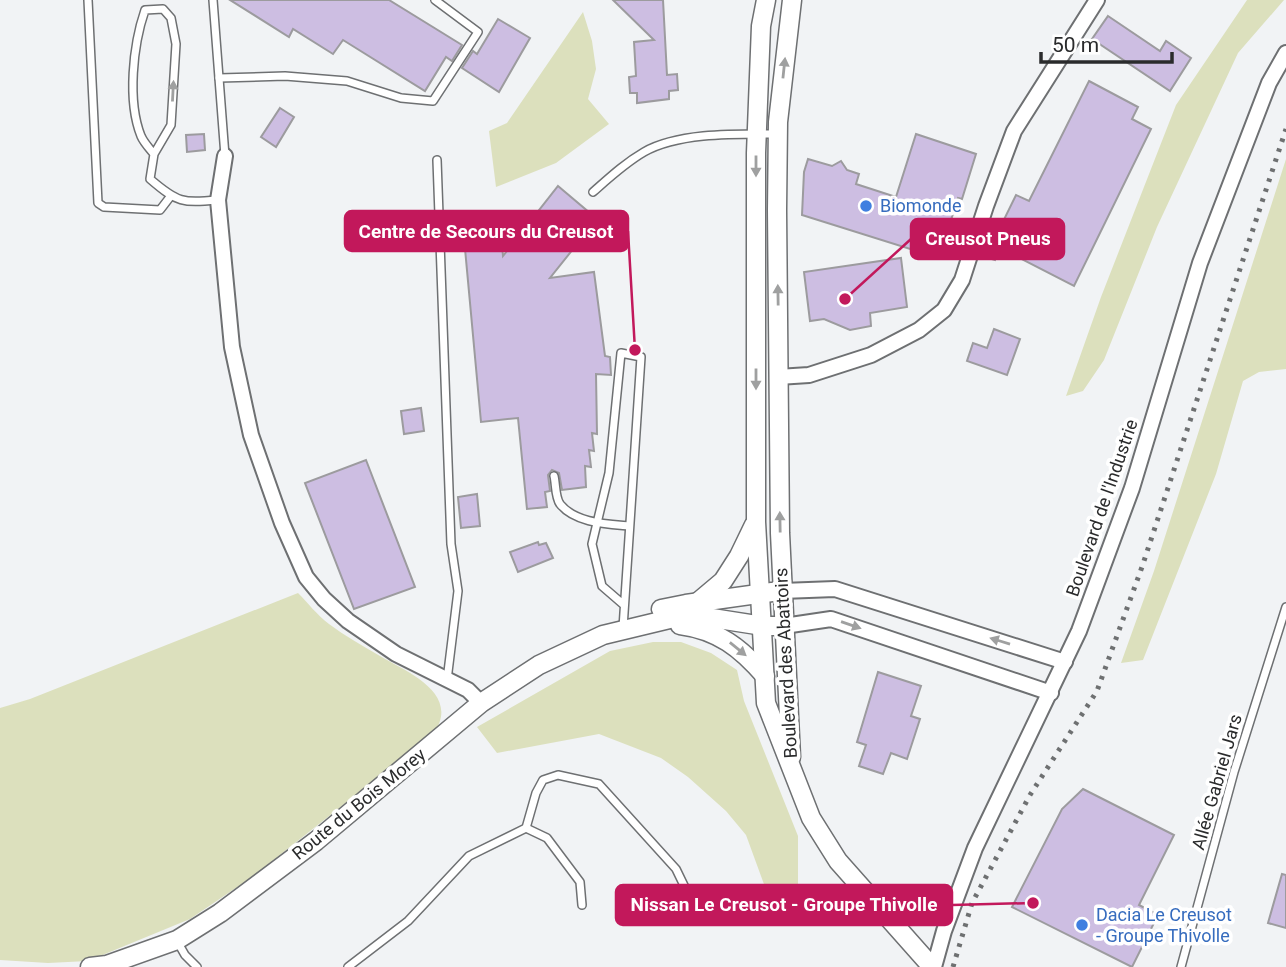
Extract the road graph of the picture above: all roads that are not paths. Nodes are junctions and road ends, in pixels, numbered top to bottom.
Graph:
1 (88, 0) edge
2 (149, 0) edge
3 (213, 0) edge
4 (435, 0) edge
5 (766, 0) edge
6 (792, 0) edge
7 (1097, 0) edge
8 (149, 10) junction
9 (1286, 53) edge
10 (219, 78) junction
11 (757, 134) junction
12 (778, 134) junction
13 (154, 154) junction
14 (225, 156) joint
15 (437, 160) dead end
16 (593, 192) dead end
17 (170, 197) junction
18 (218, 200) junction
19 (778, 377) junction
20 (554, 476) dead end
21 (756, 522) junction
22 (597, 523) junction
23 (629, 526) junction
24 (782, 591) junction
25 (761, 594) junction
26 (698, 602) junction
27 (624, 606) junction
28 (1286, 607) edge
29 (656, 622) junction
30 (763, 626) junction
31 (784, 626) junction
32 (623, 629) junction
33 (1065, 662) junction
34 (765, 676) junction
35 (447, 681) junction
36 (1051, 693) junction
37 (481, 703) junction
38 (791, 768) junction
39 (526, 828) junction
40 (692, 902) dead end
41 (582, 905) dead end
42 (177, 940) junction
43 (90, 967) edge
44 (197, 967) edge
45 (348, 967) edge
46 (933, 967) edge
47 (1181, 967) edge

1 - 17 lane
2 - 8 lane
3 - 10 lane
4 - 10 lane
5 - 11 street, Boulevard des Abattoirs
12 -> 6 street, Boulevard des Abattoirs
7 - 19 street
8 - 13 lane
13 -> 8 lane
9 - 33 street, Boulevard de l'Industrie
10 - 14 lane
11 - 12 lane
11 - 16 lane
11 -> 21 street, Boulevard des Abattoirs
19 -> 12 street, Boulevard des Abattoirs
13 - 17 lane
14 - 18 street
15 - 35 lane
17 - 18 lane
18 - 35 street
24 -> 19 street, Boulevard des Abattoirs
20 - 22 lane
21 - 25 street, Boulevard des Abattoirs
21 - 26 street, Route du Bois Morey
22 - 23 lane
22 - 23 lane
22 - 27 lane
23 - 27 lane
24 - 25 street, Route du Bois Morey
24 - 31 street, Boulevard des Abattoirs
33 -> 24 street
25 - 26 street, Route du Bois Morey
25 - 30 street, Boulevard des Abattoirs
26 - 32 street, Route du Bois Morey
27 - 32 lane
28 - 47 lane, Allée Gabriel Jars
29 - 30 street, Route du Bois Morey
29 - 32 street, Route du Bois Morey
29 -> 34 street, Route du Bois Morey
30 - 31 street, Route du Bois Morey
30 - 34 street, Boulevard des Abattoirs
31 -> 36 street
31 - 38 street, Boulevard des Abattoirs
32 - 37 street, Route du Bois Morey
33 - 36 street, Boulevard de l'Industrie
34 - 38 street, Boulevard des Abattoirs
35 - 37 street
36 - 46 street, Boulevard de l'Industrie
37 - 42 street, Route du Bois Morey
38 - 46 street
39 - 40 lane
39 - 41 lane
39 - 45 lane
42 - 43 street, Route du Bois Morey
42 - 44 lane

